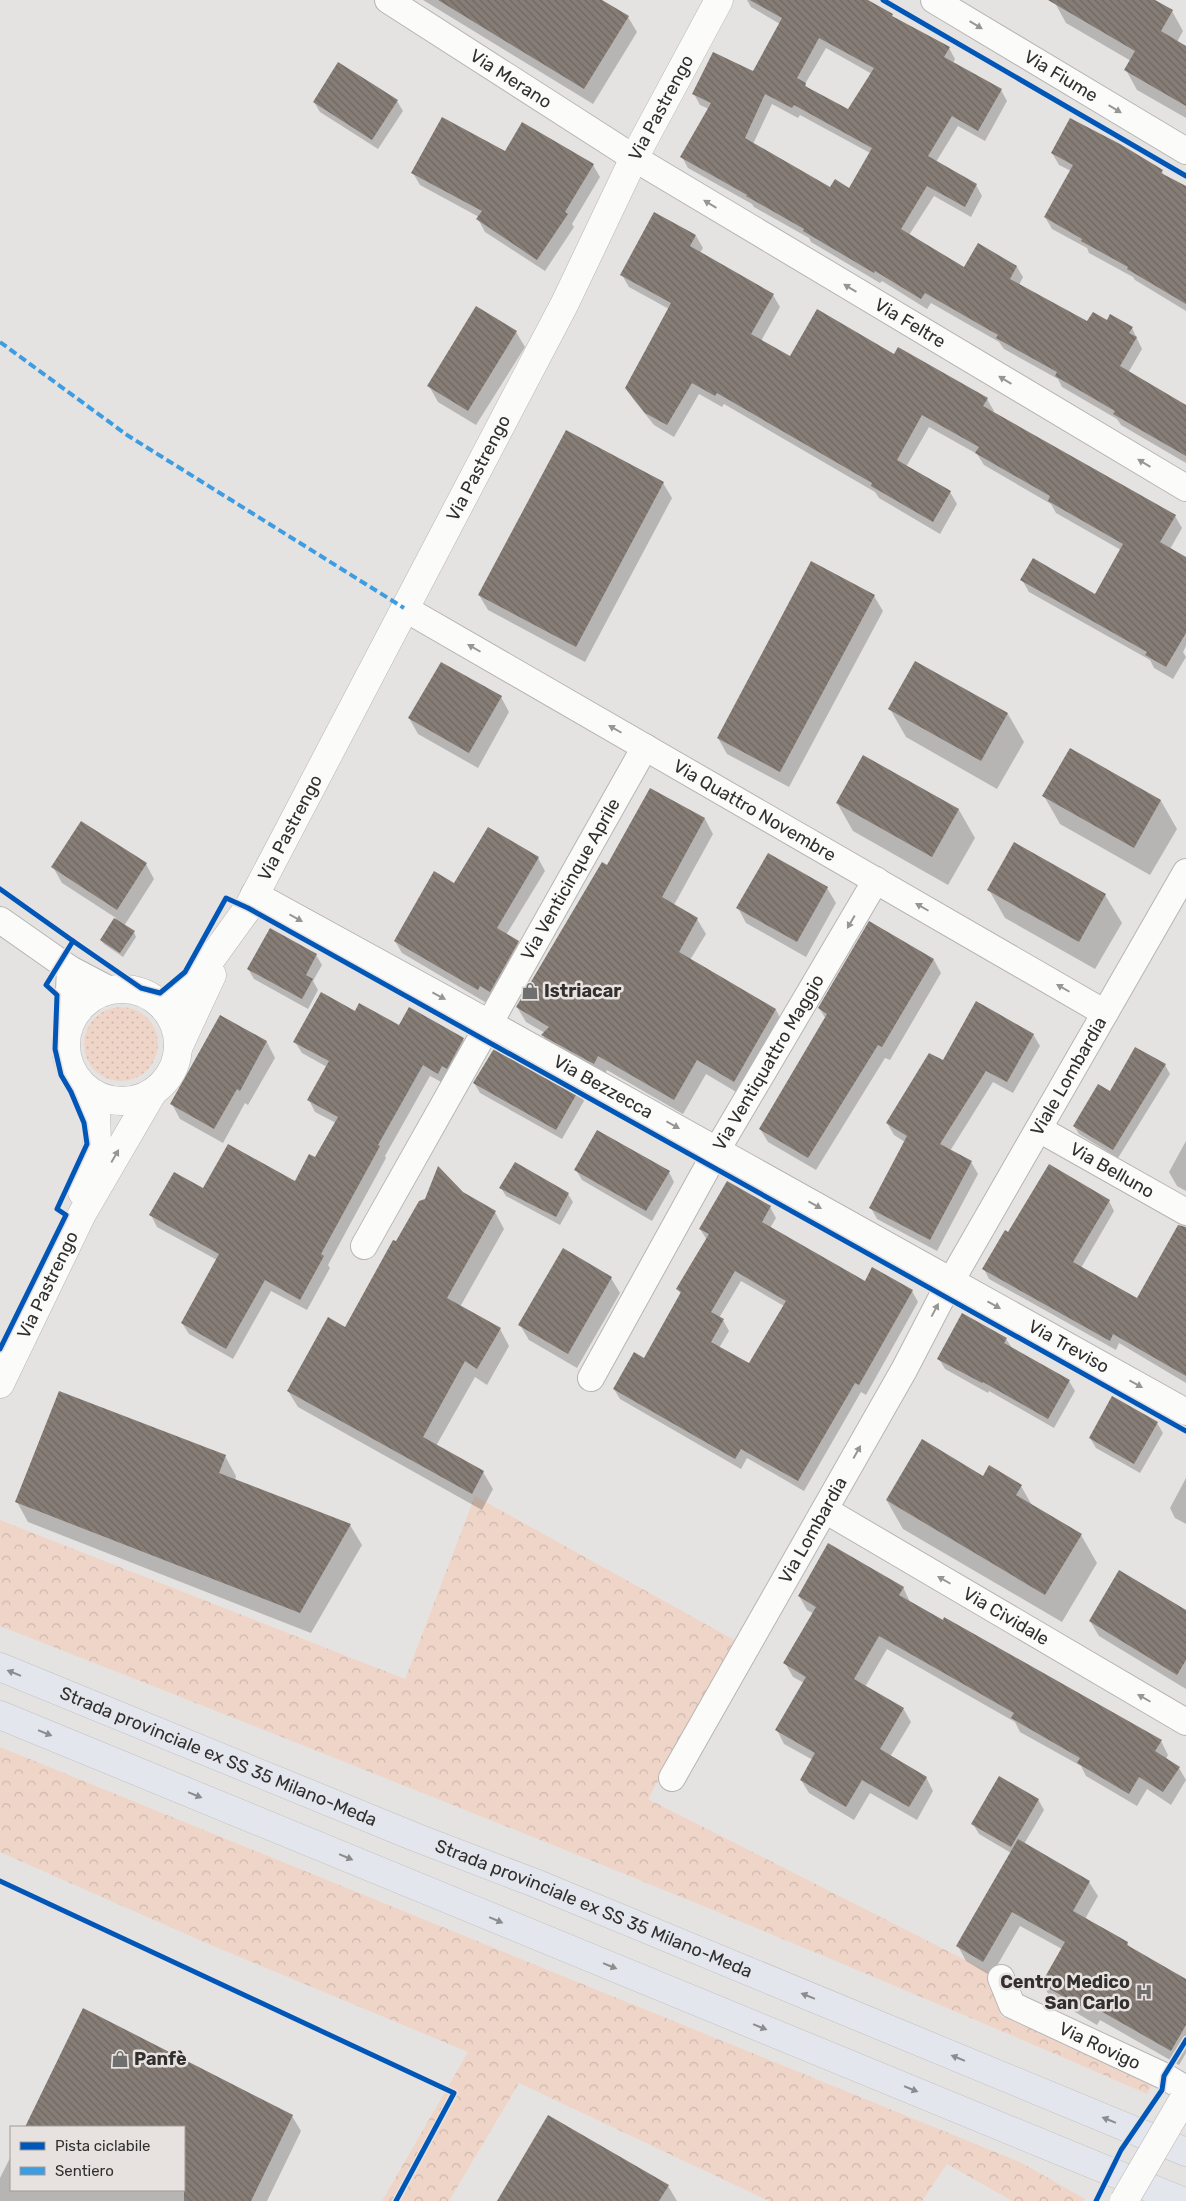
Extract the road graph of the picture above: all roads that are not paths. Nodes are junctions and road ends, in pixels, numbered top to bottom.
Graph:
1 (388, 0) edge
2 (719, 0) edge
3 (934, 0) edge
4 (1186, 151) edge
5 (634, 158) junction
6 (1186, 488) edge
7 (404, 608) junction
8 (645, 747) junction
9 (1186, 872) edge
10 (876, 880) junction
11 (254, 894) junction
12 (0, 920) edge
13 (231, 933) junction
14 (70, 969) junction
15 (110, 990) junction
16 (165, 1009) junction
17 (1105, 1013) junction
18 (489, 1023) junction
19 (67, 1032) junction
20 (178, 1048) junction
21 (80, 1084) junction
22 (153, 1092) junction
23 (1038, 1129) junction
24 (718, 1150) junction
25 (1186, 1212) edge
26 (82, 1214) junction
27 (364, 1246) dead end
28 (951, 1282) junction
29 (591, 1378) dead end
30 (0, 1384) edge
31 (1186, 1412) edge
32 (825, 1510) junction
33 (0, 1667) edge
34 (0, 1715) edge
35 (1186, 1722) edge
36 (672, 1778) dead end
37 (1002, 1978) dead end
38 (1185, 2095) edge
39 (1031, 2138) junction
40 (1186, 2152) edge
41 (1124, 2201) edge
42 (1130, 2201) edge
43 (1182, 2201) edge

1 - 5 street, Via Merano
2 - 5 street, Via Pastrengo
3 -> 4 street, Via Fiume
6 -> 5 street, Via Feltre
5 - 7 street, Via Pastrengo
8 -> 7 street, Via Quattro Novembre
7 - 11 street, Via Pastrengo
8 - 10 street, Via Quattro Novembre
8 - 18 street, Via Venticinque Aprile
9 - 17 street, Viale Lombardia
17 -> 10 street, Via Quattro Novembre
10 -> 24 street, Via Ventiquattro Maggio
11 - 13 street, Via Pastrengo
11 -> 18 street, Via Bezzecca
12 - 14 street
13 - 16 street, Via Pastrengo
13 - 20 street, Via Pastrengo
14 - 15 street
14 - 19 street
15 - 16 street
15 - 19 street
16 - 20 street
17 - 23 street, Viale Lombardia
18 -> 24 street, Via Bezzecca
18 - 27 street, Via Venticinque Aprile
19 - 21 street
20 - 22 street
21 - 22 street
21 - 26 street, Via Pastrengo
26 -> 22 street, Via Pastrengo
23 - 25 street, Via Belluno
23 - 28 street, Viale Lombardia
24 -> 28 street, Via Bezzecca
24 - 29 street, Via Ventiquattro Maggio
26 - 30 street, Via Pastrengo
28 -> 31 street, Via Treviso
32 -> 28 street, Via Lombardia
35 -> 32 street, Via Cividale
32 - 36 street, Via Lombardia
40 -> 33 highway, Strada provinciale ex SS 35 Milano-Meda
34 -> 39 highway
37 - 38 street, Via Rovigo
38 - 41 street, bridge
39 - 42 highway
39 - 43 highway

